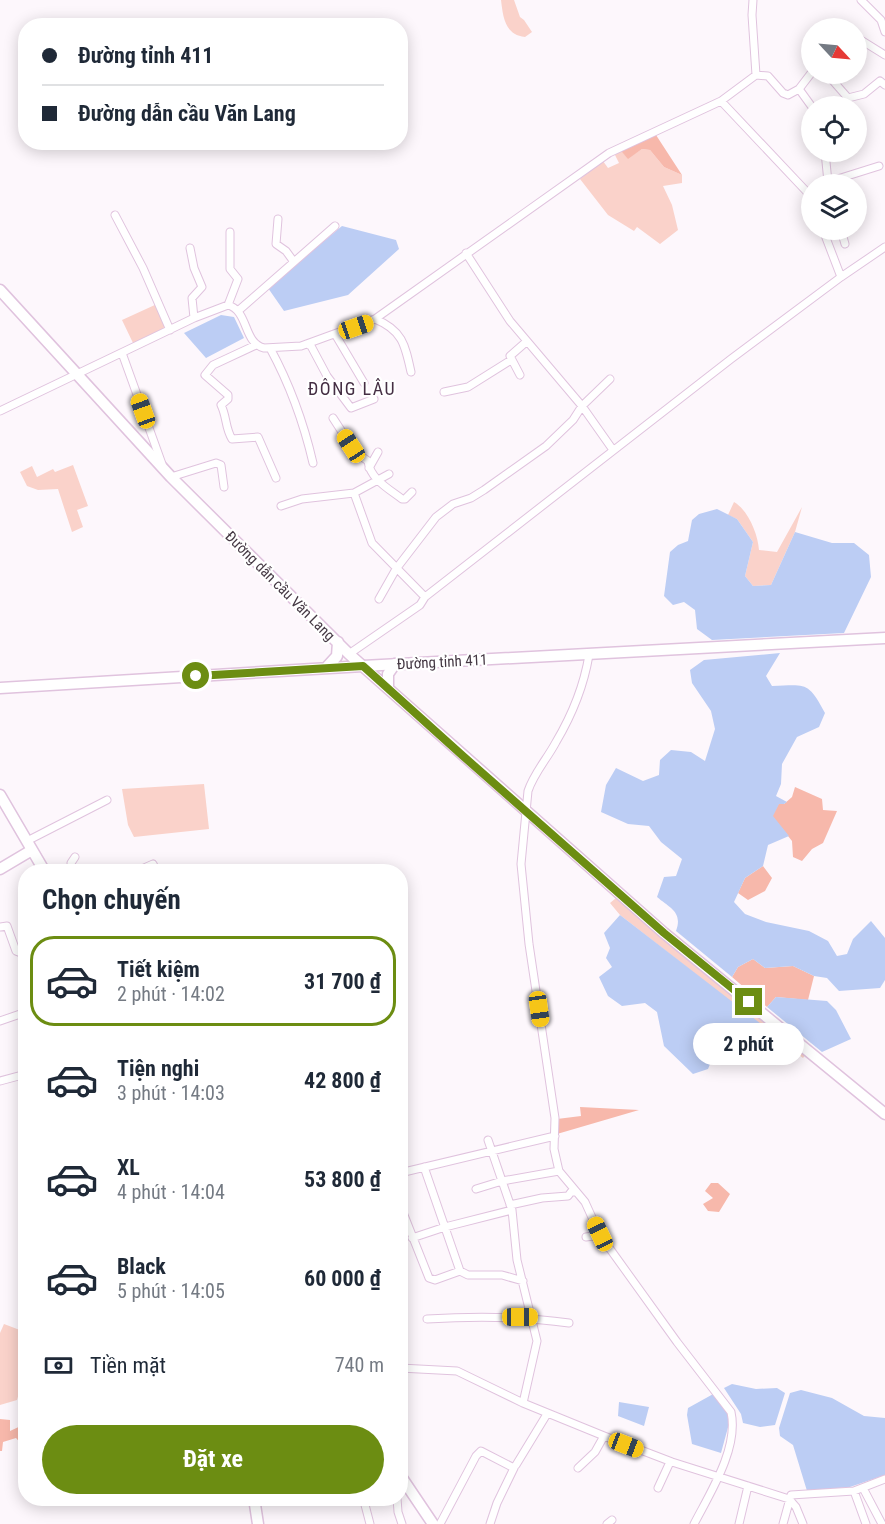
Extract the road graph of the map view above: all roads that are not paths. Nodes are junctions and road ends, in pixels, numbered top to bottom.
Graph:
1 (753, 0) edge
2 (861, 0) edge
3 (885, 32) edge
4 (867, 44) edge
5 (885, 55) edge
6 (756, 75) junction
7 (803, 84) edge
8 (836, 84) edge
9 (885, 85) edge
10 (799, 89) junction
11 (804, 96) edge
12 (721, 101) junction
13 (879, 166) dead end
14 (855, 174) edge
15 (801, 182) edge
16 (115, 215) dead end
17 (278, 219) dead end
18 (335, 226) dead end
19 (230, 232) dead end
20 (827, 240) edge
21 (844, 240) edge
22 (845, 244) dead end
23 (885, 247) edge
24 (190, 248) dead end
25 (466, 253) junction
26 (294, 262) junction
27 (841, 277) junction
28 (0, 290) edge
29 (228, 305) junction
30 (238, 311) junction
31 (194, 318) junction
32 (375, 319) junction
33 (170, 330) junction
34 (335, 334) junction
35 (526, 342) junction
36 (307, 344) junction
37 (256, 345) junction
38 (270, 348) junction
39 (122, 353) junction
40 (511, 360) junction
41 (411, 372) dead end
42 (77, 375) junction
43 (520, 375) dead end
44 (610, 379) dead end
45 (364, 383) dead end
46 (444, 392) dead end
47 (374, 399) dead end
48 (582, 406) junction
49 (0, 411) edge
50 (333, 418) dead end
51 (613, 450) junction
52 (378, 452) dead end
53 (313, 463) dead end
54 (369, 468) junction
55 (167, 472) junction
56 (389, 474) dead end
57 (276, 478) dead end
58 (378, 480) junction
59 (224, 487) dead end
60 (412, 492) dead end
61 (354, 494) junction
62 (281, 506) dead end
63 (396, 569) junction
64 (425, 597) junction
65 (379, 599) dead end
66 (885, 638) edge
67 (338, 642) junction
68 (349, 654) junction
69 (589, 654) junction
70 (395, 664) junction
71 (363, 666) junction
72 (326, 668) junction
73 (0, 688) edge
74 (388, 688) junction
75 (0, 795) edge
76 (107, 800) dead end
77 (526, 812) junction
78 (30, 845) junction
79 (75, 857) dead end
80 (41, 864) edge
81 (71, 864) edge
82 (0, 869) edge
83 (0, 927) edge
84 (18, 952) edge
85 (18, 1015) edge
86 (0, 1021) edge
87 (18, 1076) edge
88 (0, 1081) edge
89 (885, 1114) edge
90 (555, 1136) junction
91 (488, 1140) dead end
92 (490, 1151) junction
93 (424, 1167) junction
94 (408, 1171) edge
95 (559, 1171) junction
96 (502, 1181) junction
97 (476, 1189) dead end
98 (576, 1192) junction
99 (511, 1207) junction
100 (408, 1227) edge
101 (445, 1227) junction
102 (600, 1234) junction
103 (586, 1236) dead end
104 (412, 1238) junction
105 (460, 1271) junction
106 (523, 1281) junction
107 (532, 1317) junction
108 (427, 1319) dead end
109 (569, 1323) dead end
110 (408, 1368) edge
111 (523, 1403) junction
112 (547, 1414) junction
113 (603, 1436) junction
114 (670, 1462) junction
115 (516, 1465) dead end
116 (578, 1468) dead end
117 (718, 1477) junction
118 (885, 1479) edge
119 (748, 1486) junction
120 (657, 1488) dead end
121 (863, 1488) junction
122 (408, 1489) edge
123 (854, 1491) junction
124 (789, 1499) junction
125 (255, 1506) edge
126 (365, 1506) edge
127 (398, 1506) edge
128 (433, 1523) edge
129 (258, 1524) edge
130 (370, 1524) edge
131 (402, 1524) edge
132 (490, 1524) edge
133 (694, 1524) edge
134 (739, 1524) edge
135 (783, 1524) edge
136 (803, 1524) edge
137 (866, 1524) edge
138 (882, 1524) edge

1 - 6 street
2 - 3 street
4 - 5 street
6 - 10 street
6 - 12 street
7 - 10 street
8 - 9 street
10 - 11 street
12 - 15 street
12 - 25 street
13 - 14 street
16 - 33 street
17 - 26 street
18 - 26 street
19 - 29 street
20 - 27 street
21 - 22 street
23 - 27 street
24 - 31 street
25 - 32 street
25 - 35 street
26 - 30 street
27 - 51 street
28 - 42 main road, Đường dẫn cầu Văn Lang
29 - 30 street
29 - 31 street
30 - 37 street
31 - 33 street
32 - 34 street
32 - 41 street
33 - 39 street
34 - 36 street
34 - 45 street
35 - 40 street
35 - 48 street
36 - 38 street
36 - 47 street
37 - 38 street
37 - 57 street
38 - 53 street
39 - 42 street
39 - 55 street
40 - 43 street
40 - 46 street
42 - 49 street
42 - 55 main road, Đường dẫn cầu Văn Lang
44 - 48 street
48 - 51 street
48 - 63 street
50 - 54 street
51 - 64 street
52 - 54 street
54 - 58 street
55 - 59 street
55 - 67 main road, Đường dẫn cầu Văn Lang
56 - 58 street
58 - 60 street
58 - 61 street
61 - 62 street
61 - 63 street
63 - 64 street
63 - 65 street
64 - 68 street
66 - 69 main road, Đường tỉnh 411
67 - 68 main road, Đường dẫn cầu Văn Lang
67 - 72 main road
68 - 71 main road, Đường dẫn cầu Văn Lang
69 - 70 main road, Đường tỉnh 411
69 - 77 street
70 - 71 main road, Đường tỉnh 411
70 - 74 main road
71 - 72 main road, Đường tỉnh 411
71 - 74 main road, Đường dẫn cầu Văn Lang
72 - 73 main road, Đường tỉnh 411
74 - 77 main road, Đường dẫn cầu Văn Lang
75 - 78 main road
76 - 78 street
77 - 89 main road, Đường dẫn cầu Văn Lang
77 - 90 street
78 - 80 main road
78 - 82 main road
79 - 81 street
83 - 84 street
85 - 86 street
87 - 88 street
90 - 92 street
90 - 95 street
91 - 92 street
92 - 93 street
92 - 96 street
93 - 94 street
93 - 101 street
95 - 96 street
95 - 98 street
96 - 97 street
96 - 99 street
98 - 99 street
98 - 102 street
99 - 101 street
99 - 106 street
100 - 104 street
101 - 104 street
101 - 105 street
102 - 103 street
102 - 117 street
104 - 105 street
105 - 106 street
106 - 107 street
107 - 108 street
107 - 109 street
107 - 111 street
110 - 111 street
111 - 112 street
112 - 113 street
112 - 115 street
113 - 114 street
113 - 116 street
114 - 117 street
114 - 120 street
117 - 119 street
117 - 133 street
118 - 121 street
119 - 124 street
119 - 134 street
121 - 123 street
121 - 138 street
122 - 128 main road
123 - 124 street
123 - 137 street
124 - 135 street
124 - 136 street
125 - 129 main road
126 - 130 street
127 - 131 street
128 - 132 street

